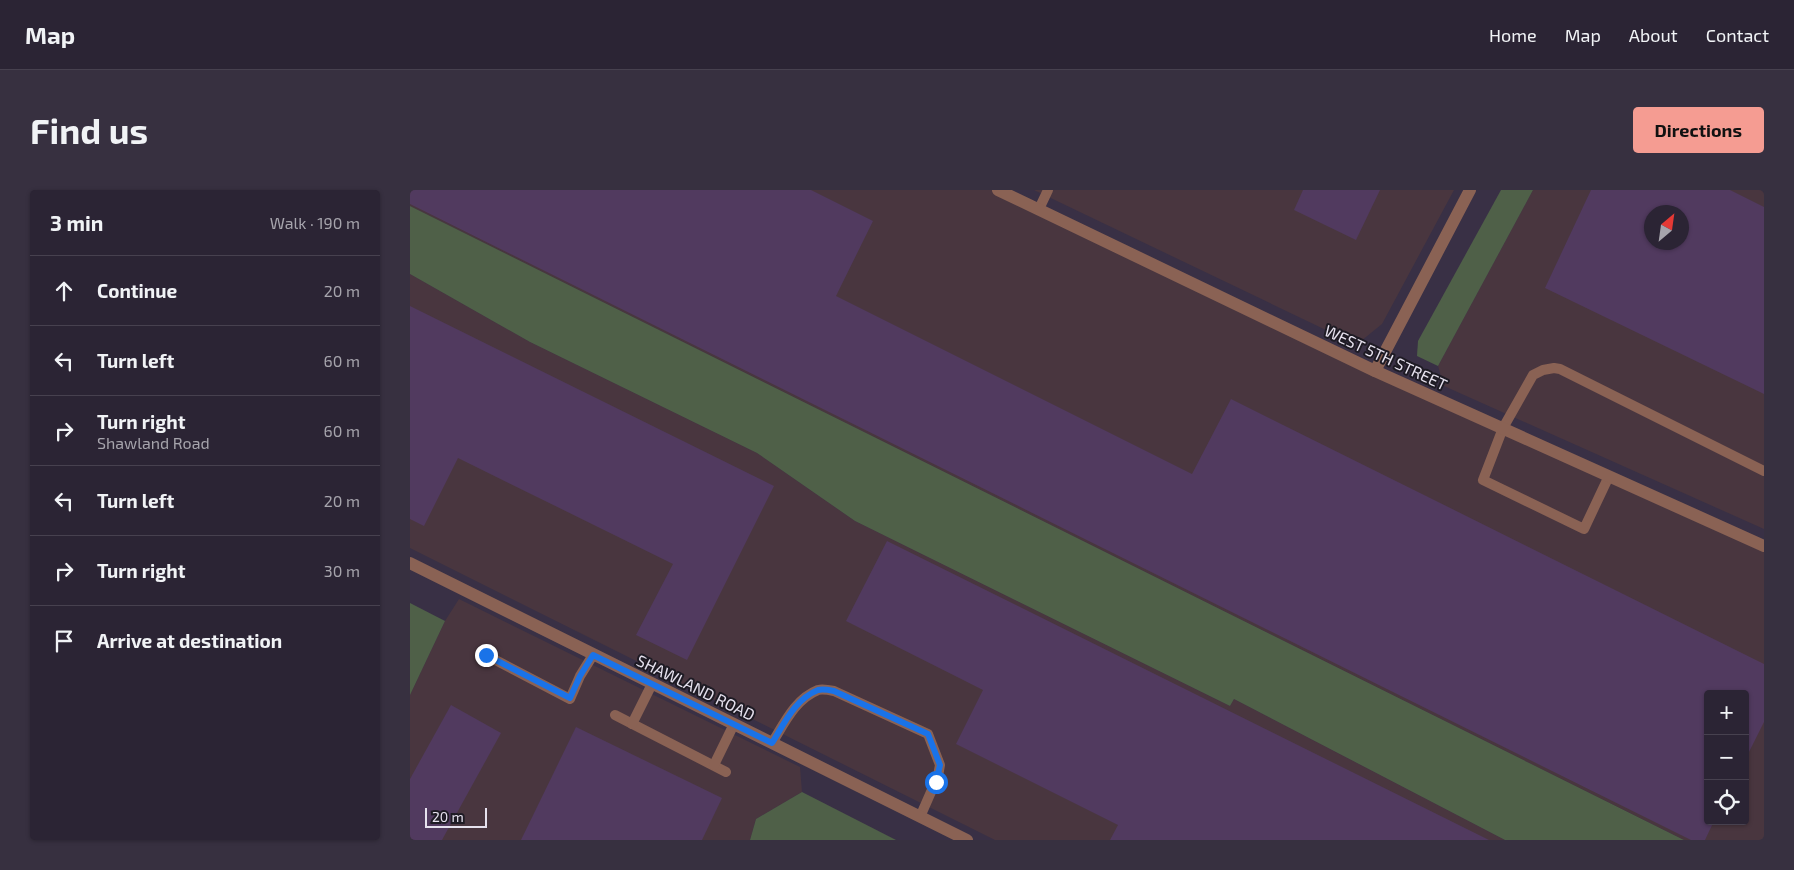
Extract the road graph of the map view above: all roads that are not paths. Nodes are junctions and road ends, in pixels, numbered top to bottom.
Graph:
1 (998, 190) edge
2 (1048, 190) edge
3 (1470, 190) edge
4 (1039, 209) junction
5 (1375, 371) junction
6 (1503, 428) junction
7 (1764, 471) edge
8 (1609, 476) junction
9 (1764, 546) edge
10 (410, 563) edge
11 (486, 655) dead end
12 (593, 655) junction
13 (652, 684) junction
14 (615, 715) dead end
15 (632, 724) junction
16 (734, 724) junction
17 (772, 743) junction
18 (714, 765) junction
19 (726, 772) dead end
20 (920, 817) junction
21 (967, 840) edge

1 - 4 street, WEST 5TH STREET
2 - 4 lane
3 - 5 street
4 - 5 street, WEST 5TH STREET
5 - 6 street, WEST 5TH STREET
6 - 7 lane
6 - 8 street, WEST 5TH STREET
6 - 8 lane
8 - 9 street, WEST 5TH STREET
10 - 12 street, SHAWLAND ROAD
11 - 12 lane
12 - 13 street, SHAWLAND ROAD
13 - 15 lane
13 - 16 street, SHAWLAND ROAD
14 - 15 lane
15 - 18 lane
16 - 17 street, SHAWLAND ROAD
16 - 18 lane
17 - 20 street, SHAWLAND ROAD
17 - 20 lane
18 - 19 lane
20 - 21 street, SHAWLAND ROAD

